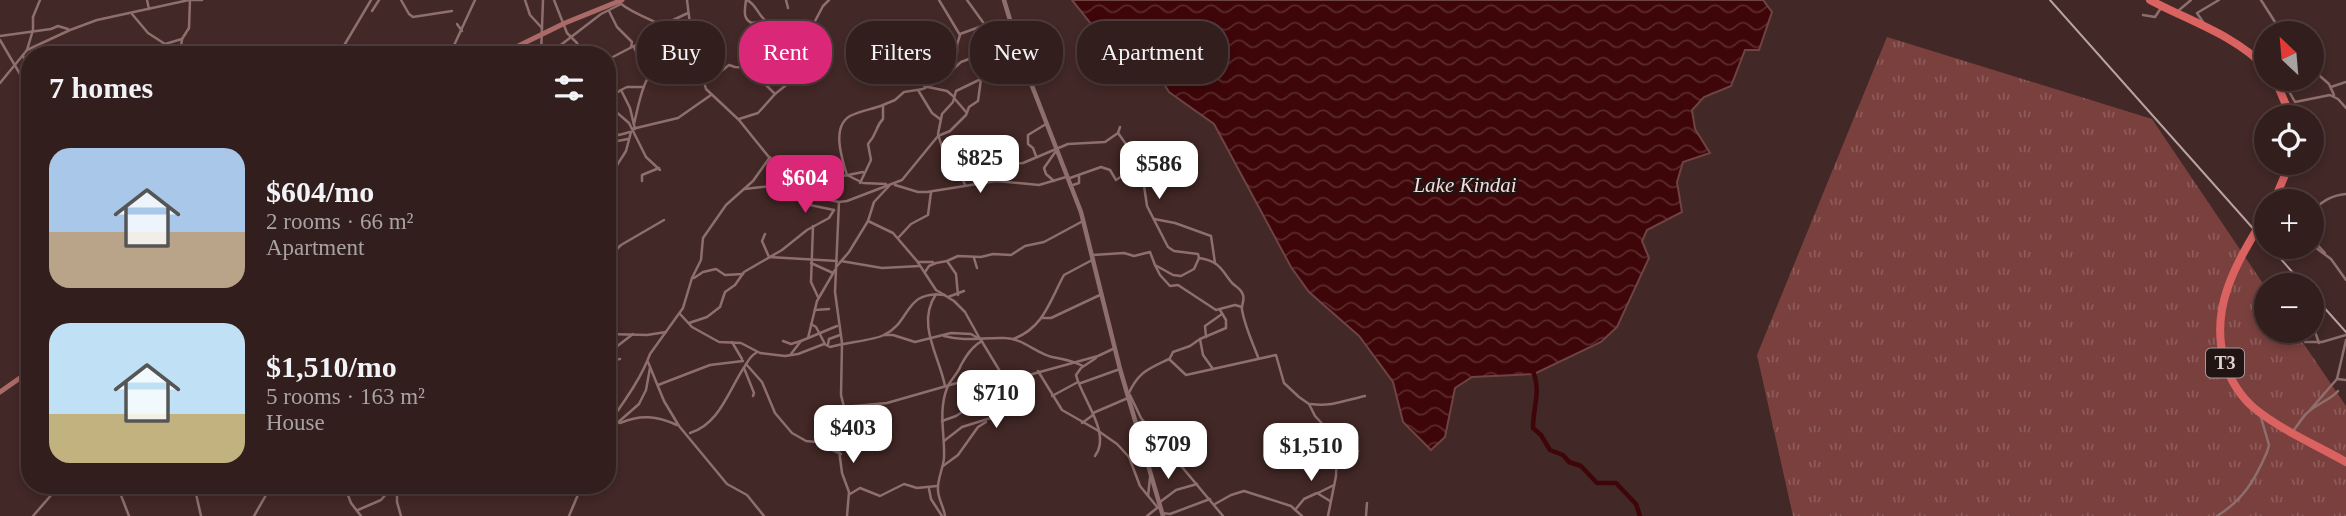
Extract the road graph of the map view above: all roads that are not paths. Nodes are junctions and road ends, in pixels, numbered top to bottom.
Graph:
1 (40, 0) edge
2 (190, 0) edge
3 (202, 0) edge
4 (371, 0) edge
5 (379, 0) edge
6 (401, 0) edge
7 (475, 0) edge
8 (525, 0) edge
9 (543, 0) edge
10 (554, 0) edge
11 (687, 0) edge
12 (747, 0) edge
13 (786, 0) edge
14 (829, 0) edge
15 (939, 0) edge
16 (967, 0) edge
17 (1004, 0) edge
18 (2150, 0) edge
19 (2191, 0) edge
20 (2219, 0) edge
21 (2261, 0) edge
22 (147, 1) edge
23 (156, 1) edge
24 (621, 2) edge
25 (2160, 5) junction
26 (158, 8) junction
27 (788, 8) dead end
28 (149, 9) junction
29 (609, 9) junction
30 (372, 11) dead end
31 (452, 11) dead end
32 (688, 13) junction
33 (2176, 13) junction
34 (132, 14) junction
35 (2143, 15) dead end
36 (652, 21) edge
37 (671, 21) edge
38 (689, 21) edge
39 (748, 21) edge
40 (766, 21) edge
41 (814, 21) edge
42 (981, 21) edge
43 (1010, 21) edge
44 (2274, 21) edge
45 (565, 23) junction
46 (457, 24) dead end
47 (33, 30) junction
48 (70, 30) junction
49 (462, 31) junction
50 (542, 31) junction
51 (970, 31) edge
52 (2216, 33) junction
53 (960, 34) junction
54 (571, 37) junction
55 (0, 38) edge
56 (182, 39) junction
57 (637, 44) edge
58 (28, 46) edge
59 (36, 46) edge
60 (181, 46) edge
61 (344, 46) edge
62 (454, 46) edge
63 (516, 46) edge
64 (541, 46) edge
65 (559, 46) edge
66 (577, 46) edge
67 (632, 47) junction
68 (956, 54) edge
69 (616, 55) edge
70 (637, 56) edge
71 (2254, 56) edge
72 (21, 57) edge
73 (956, 57) edge
74 (970, 60) edge
75 (15, 63) junction
76 (960, 64) junction
77 (725, 68) edge
78 (21, 75) edge
79 (2324, 81) edge
80 (2346, 82) edge
81 (0, 83) edge
82 (645, 84) edge
83 (704, 84) edge
84 (788, 84) edge
85 (925, 84) edge
86 (970, 84) edge
87 (979, 84) edge
88 (1032, 84) edge
89 (644, 87) junction
90 (927, 87) junction
91 (2331, 88) junction
92 (706, 89) junction
93 (621, 90) junction
94 (918, 90) junction
95 (2288, 91) edge
96 (616, 94) edge
97 (775, 94) junction
98 (711, 95) junction
99 (2335, 96) junction
100 (953, 97) junction
101 (704, 102) junction
102 (883, 105) junction
103 (2346, 108) edge
104 (616, 111) edge
105 (967, 113) junction
106 (940, 118) junction
107 (739, 120) junction
108 (1046, 124) junction
109 (1120, 127) dead end
110 (633, 129) junction
111 (616, 133) edge
112 (1118, 133) junction
113 (938, 136) junction
114 (628, 139) junction
115 (616, 141) edge
116 (1056, 149) junction
117 (1184, 149) dead end
118 (1036, 156) junction
119 (770, 157) junction
120 (616, 167) edge
121 (1012, 169) dead end
122 (864, 172) junction
123 (1143, 173) junction
124 (1079, 174) junction
125 (847, 175) junction
126 (1067, 178) junction
127 (642, 180) dead end
128 (1054, 181) junction
129 (860, 183) junction
130 (789, 184) junction
131 (890, 185) junction
132 (965, 185) junction
133 (1070, 186) junction
134 (793, 187) junction
135 (744, 189) junction
136 (931, 192) junction
137 (2346, 194) edge
138 (824, 200) junction
139 (839, 202) junction
140 (2324, 202) edge
141 (836, 211) junction
142 (1154, 219) junction
143 (664, 220) dead end
144 (868, 221) junction
145 (1083, 221) junction
146 (814, 226) junction
147 (765, 234) dead end
148 (898, 238) junction
149 (2254, 239) edge
150 (616, 250) edge
151 (2324, 253) edge
152 (2324, 254) edge
153 (2327, 256) junction
154 (769, 257) junction
155 (1093, 257) junction
156 (1199, 258) junction
157 (974, 259) junction
158 (701, 260) junction
159 (811, 261) junction
160 (839, 261) junction
161 (917, 261) junction
162 (947, 261) junction
163 (936, 262) junction
164 (1215, 263) junction
165 (1155, 265) junction
166 (920, 266) junction
167 (977, 268) dead end
168 (835, 269) junction
169 (703, 272) junction
170 (925, 272) junction
171 (743, 274) junction
172 (691, 279) junction
173 (2346, 279) edge
174 (964, 291) dead end
175 (1102, 293) junction
176 (936, 294) junction
177 (957, 295) junction
178 (946, 296) junction
179 (819, 298) junction
180 (958, 305) junction
181 (1242, 307) junction
182 (829, 309) dead end
183 (815, 310) junction
184 (1221, 312) junction
185 (680, 314) junction
186 (1041, 317) junction
187 (688, 323) junction
188 (811, 324) junction
189 (838, 325) junction
190 (666, 332) junction
191 (616, 334) edge
192 (633, 334) junction
193 (820, 334) junction
194 (840, 335) junction
195 (884, 335) junction
196 (2346, 335) edge
197 (944, 336) junction
198 (1206, 337) junction
199 (808, 338) junction
200 (931, 338) junction
201 (1013, 339) junction
202 (1199, 339) junction
203 (981, 340) junction
204 (2346, 340) edge
205 (783, 341) dead end
206 (801, 341) junction
207 (732, 342) junction
208 (2324, 342) edge
209 (842, 343) junction
210 (827, 345) junction
211 (616, 348) edge
212 (1115, 348) junction
213 (757, 352) junction
214 (791, 354) junction
215 (1098, 356) junction
216 (1258, 357) junction
217 (1170, 358) junction
218 (620, 359) dead end
219 (616, 360) edge
220 (743, 361) junction
221 (648, 362) junction
222 (1074, 362) junction
223 (745, 366) junction
224 (1083, 366) junction
225 (650, 367) junction
226 (1120, 369) junction
227 (1213, 369) junction
228 (1038, 371) junction
229 (1001, 373) junction
230 (21, 377) edge
231 (1016, 379) junction
232 (2337, 379) junction
233 (2346, 380) edge
234 (1079, 383) junction
235 (658, 385) junction
236 (947, 385) junction
237 (1024, 389) dead end
238 (996, 390) junction
239 (2338, 391) dead end
240 (0, 392) edge
241 (1128, 395) junction
242 (752, 396) dead end
243 (1052, 396) junction
244 (1365, 396) dead end
245 (1309, 404) junction
246 (843, 405) junction
247 (1322, 405) junction
248 (1322, 410) dead end
249 (2310, 410) junction
250 (2259, 411) junction
251 (616, 413) edge
252 (1094, 413) junction
253 (990, 419) junction
254 (942, 421) junction
255 (1082, 423) junction
256 (617, 424) joint
257 (679, 426) junction
258 (1098, 432) junction
259 (2292, 432) junction
260 (690, 433) dead end
261 (942, 444) junction
262 (1358, 450) dead end
263 (1338, 452) junction
264 (841, 454) junction
265 (1095, 456) dead end
266 (2346, 462) edge
267 (943, 467) junction
268 (1151, 475) junction
269 (1197, 484) junction
270 (1334, 485) junction
271 (937, 486) junction
272 (929, 488) junction
273 (1317, 493) junction
274 (49, 494) edge
275 (120, 494) edge
276 (196, 494) edge
277 (266, 494) edge
278 (348, 494) edge
279 (387, 494) edge
280 (396, 494) edge
281 (578, 494) edge
282 (850, 494) junction
283 (1148, 498) junction
284 (1211, 499) junction
285 (1330, 501) junction
286 (1367, 503) dead end
287 (1215, 504) junction
288 (1159, 506) junction
289 (358, 510) junction
290 (1295, 510) junction
291 (1163, 515) edge
292 (33, 516) edge
293 (129, 516) edge
294 (201, 516) edge
295 (254, 516) edge
296 (361, 516) edge
297 (401, 516) edge
298 (569, 516) edge
299 (764, 516) edge
300 (848, 516) edge
301 (944, 516) edge
302 (1147, 516) edge
303 (1223, 516) edge
304 (1303, 516) edge
305 (1328, 516) edge
306 (1366, 516) edge
307 (2217, 516) edge

1 - 47 street
2 - 3 street
2 - 26 street
2 - 56 street
4 - 61 street
5 - 30 street
6 - 31 street
7 - 49 street
8 - 50 street
9 - 50 street
10 - 45 street
11 - 32 street
12 - 39 street
12 - 40 street
13 - 27 street
14 - 41 street
15 - 53 street
16 - 42 street
17 - 43 street
18 - 25 highway
19 - 33 street
20 - 52 street
21 - 44 street
22 - 28 street
23 - 26 street
24 - 29 street
24 - 36 street
24 - 45 main road
25 - 33 highway
25 - 35 street
26 - 28 street
28 - 34 street
29 - 54 street
29 - 67 street
32 - 37 street
32 - 38 street
33 - 52 highway
34 - 48 street
34 - 56 street
45 - 50 main road
45 - 54 street
46 - 49 street
47 - 48 street
47 - 55 street
47 - 58 street
48 - 59 street
49 - 62 street
50 - 63 main road
50 - 64 street
51 - 53 street
52 - 71 highway
53 - 68 street
54 - 65 street
54 - 66 street
55 - 75 street
56 - 60 street
57 - 67 street
67 - 69 street
67 - 70 street
72 - 75 street
73 - 76 street
74 - 76 street
75 - 78 street
75 - 81 street
76 - 90 street
77 - 97 street
79 - 91 street
80 - 91 street
82 - 89 street
83 - 92 street
84 - 97 street
85 - 90 street
86 - 100 street
87 - 105 street
88 - 108 street
89 - 93 street
89 - 110 street
90 - 94 street
90 - 100 street
91 - 99 street
92 - 98 street
92 - 101 street
93 - 96 street
93 - 110 street
94 - 102 street
94 - 106 street
95 - 99 street
97 - 107 street
98 - 101 street
98 - 107 street
99 - 103 street
100 - 105 street
100 - 106 street
101 - 110 street
102 - 122 street
102 - 125 street
104 - 110 street
105 - 113 street
106 - 113 street
107 - 119 street
108 - 116 street
108 - 118 street
109 - 112 street
110 - 111 street
110 - 114 street
110 - 127 street
112 - 116 street
112 - 123 street
113 - 131 street
113 - 132 street
114 - 115 street
114 - 120 street
116 - 118 street
116 - 126 street
116 - 128 street
117 - 123 street
118 - 121 street
119 - 130 street
119 - 135 street
122 - 125 street
122 - 129 street
123 - 124 street
123 - 142 street
124 - 126 street
124 - 133 street
125 - 129 street
125 - 138 street
126 - 128 street
126 - 133 street
128 - 132 street
129 - 131 street
130 - 134 street
130 - 135 street
131 - 136 street
131 - 139 street
131 - 144 street
132 - 136 street
133 - 145 street
134 - 138 street
134 - 141 street
135 - 158 street
136 - 148 street
137 - 140 street
138 - 139 street
139 - 141 street
141 - 146 street
141 - 160 street
142 - 156 street
142 - 164 street
143 - 150 street
144 - 148 street
144 - 160 street
145 - 155 street
145 - 157 street
146 - 154 street
146 - 159 street
147 - 154 street
148 - 161 street
149 - 250 highway, T3
151 - 153 street
152 - 153 street
153 - 173 street
154 - 159 street
154 - 171 street
155 - 165 street
155 - 175 street
155 - 186 street
156 - 164 street
156 - 165 street
157 - 162 street
157 - 167 street
158 - 169 street
158 - 172 street
159 - 160 street
159 - 168 street
159 - 179 street
160 - 166 street
160 - 168 street
161 - 163 street
161 - 166 street
162 - 163 street
162 - 177 street
163 - 170 street
164 - 181 street
165 - 184 street
166 - 170 street
168 - 179 street
168 - 189 street
169 - 171 street
169 - 172 street
170 - 178 street
171 - 187 street
172 - 185 street
174 - 177 street
175 - 186 street
175 - 212 street
176 - 178 street
176 - 195 street
176 - 200 street
177 - 178 street
177 - 180 street
178 - 180 street
179 - 183 street
180 - 203 street
181 - 184 street
181 - 216 street
182 - 183 street
183 - 188 street
184 - 198 street
184 - 198 street
185 - 187 street
185 - 190 street
186 - 201 street
187 - 207 street
188 - 193 street
188 - 199 street
189 - 193 street
189 - 194 street
190 - 192 street
190 - 221 street
191 - 192 street
192 - 211 street
193 - 199 street
193 - 210 street
194 - 209 street
194 - 210 street
195 - 200 street
195 - 209 street
196 - 208 street
197 - 200 street
197 - 203 street
197 - 203 street
198 - 202 street
199 - 206 street
200 - 236 street
201 - 203 street
201 - 222 street
202 - 217 street
202 - 227 street
203 - 229 street
203 - 236 street
204 - 232 street
205 - 206 street
206 - 214 street
207 - 213 street
207 - 220 street
209 - 210 street
209 - 246 street
210 - 214 street
212 - 215 street
212 - 226 street
213 - 214 street
213 - 223 street
215 - 222 street
215 - 224 street
216 - 227 street
216 - 245 street
217 - 227 street
217 - 241 street
218 - 219 street
220 - 223 street
220 - 235 street
221 - 225 street
221 - 251 street
222 - 224 street
222 - 228 street
223 - 242 street
223 - 260 street
223 - 264 street
224 - 234 street
225 - 235 street
225 - 256 street
226 - 234 street
226 - 241 street
228 - 231 street
228 - 243 street
229 - 231 street
229 - 236 street
230 - 240 main road
231 - 238 street
231 - 253 street
232 - 233 street
232 - 249 street
234 - 243 street
234 - 252 street
235 - 257 street
236 - 246 street
236 - 254 street
237 - 253 street
238 - 253 street
238 - 254 street
239 - 249 street
241 - 252 street
241 - 268 street
241 - 269 street
243 - 255 street
244 - 247 street
245 - 247 street
245 - 263 street
246 - 264 street
247 - 248 street
249 - 259 street
250 - 259 highway, T3
250 - 307 street
252 - 255 street
252 - 258 street
253 - 261 street
253 - 267 street
254 - 261 street
255 - 258 street
256 - 257 street
257 - 299 street
258 - 265 street
258 - 283 street
259 - 266 highway, T3
261 - 267 street
262 - 263 street
263 - 270 street
264 - 282 street
267 - 271 street
268 - 283 street
268 - 288 street
269 - 284 street
269 - 288 street
270 - 273 street
270 - 285 street
271 - 272 street
271 - 301 street
272 - 282 street
272 - 301 street
273 - 285 street
273 - 290 street
274 - 292 street
275 - 293 street
276 - 294 street
277 - 295 street
278 - 289 street
279 - 289 street
280 - 297 street
281 - 298 street
282 - 300 street
283 - 288 street
284 - 287 street
284 - 291 street
285 - 305 street
286 - 306 street
287 - 290 street
287 - 303 street
288 - 291 street
288 - 302 street
289 - 296 street
290 - 304 street

